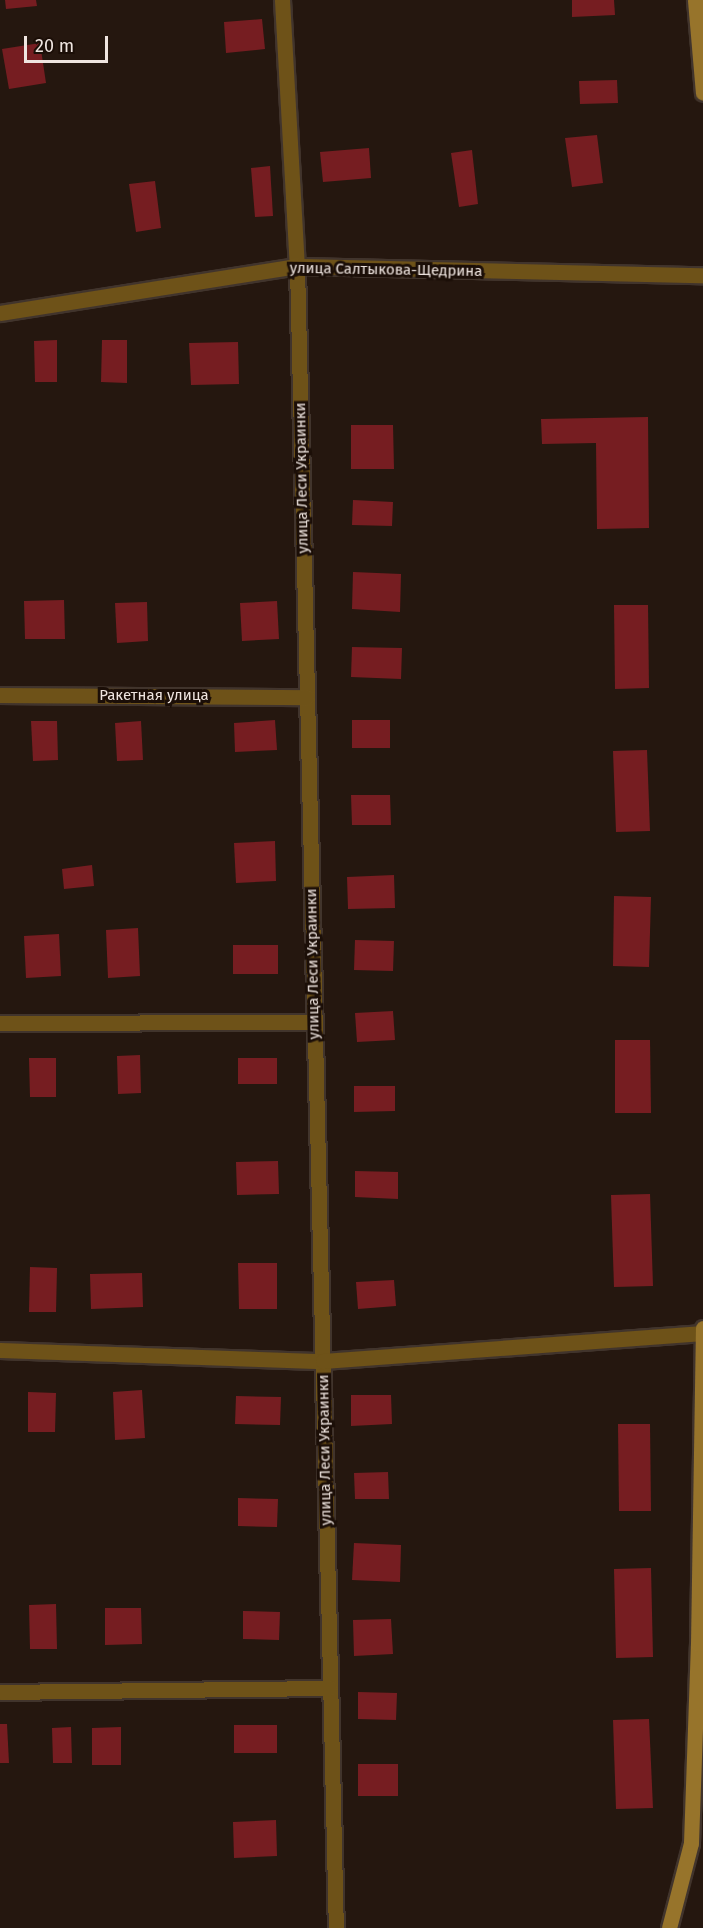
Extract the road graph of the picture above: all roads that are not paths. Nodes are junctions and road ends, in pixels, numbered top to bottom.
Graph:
1 (282, 0) edge
2 (695, 0) edge
3 (703, 93) edge
4 (297, 266) junction
5 (703, 275) edge
6 (0, 313) edge
7 (0, 695) edge
8 (307, 697) junction
9 (315, 1022) junction
10 (0, 1023) edge
11 (703, 1328) edge
12 (703, 1333) edge
13 (0, 1350) edge
14 (323, 1361) junction
15 (330, 1688) junction
16 (0, 1692) edge
17 (336, 1928) edge
18 (669, 1928) edge

1 - 4 street, улица Леси Украинки
2 - 3 main road
4 - 5 street, улица Салтыкова-Щедрина
4 - 6 street, улица Салтыкова-Щедрина
4 - 8 street, улица Леси Украинки
7 - 8 street, Ракетная улица
8 - 9 street, улица Леси Украинки
9 - 10 street
9 - 14 street, улица Леси Украинки
11 - 12 main road
12 - 14 street
12 - 18 main road
13 - 14 street
14 - 15 street, улица Леси Украинки
15 - 16 street
15 - 17 street, улица Леси Украинки

